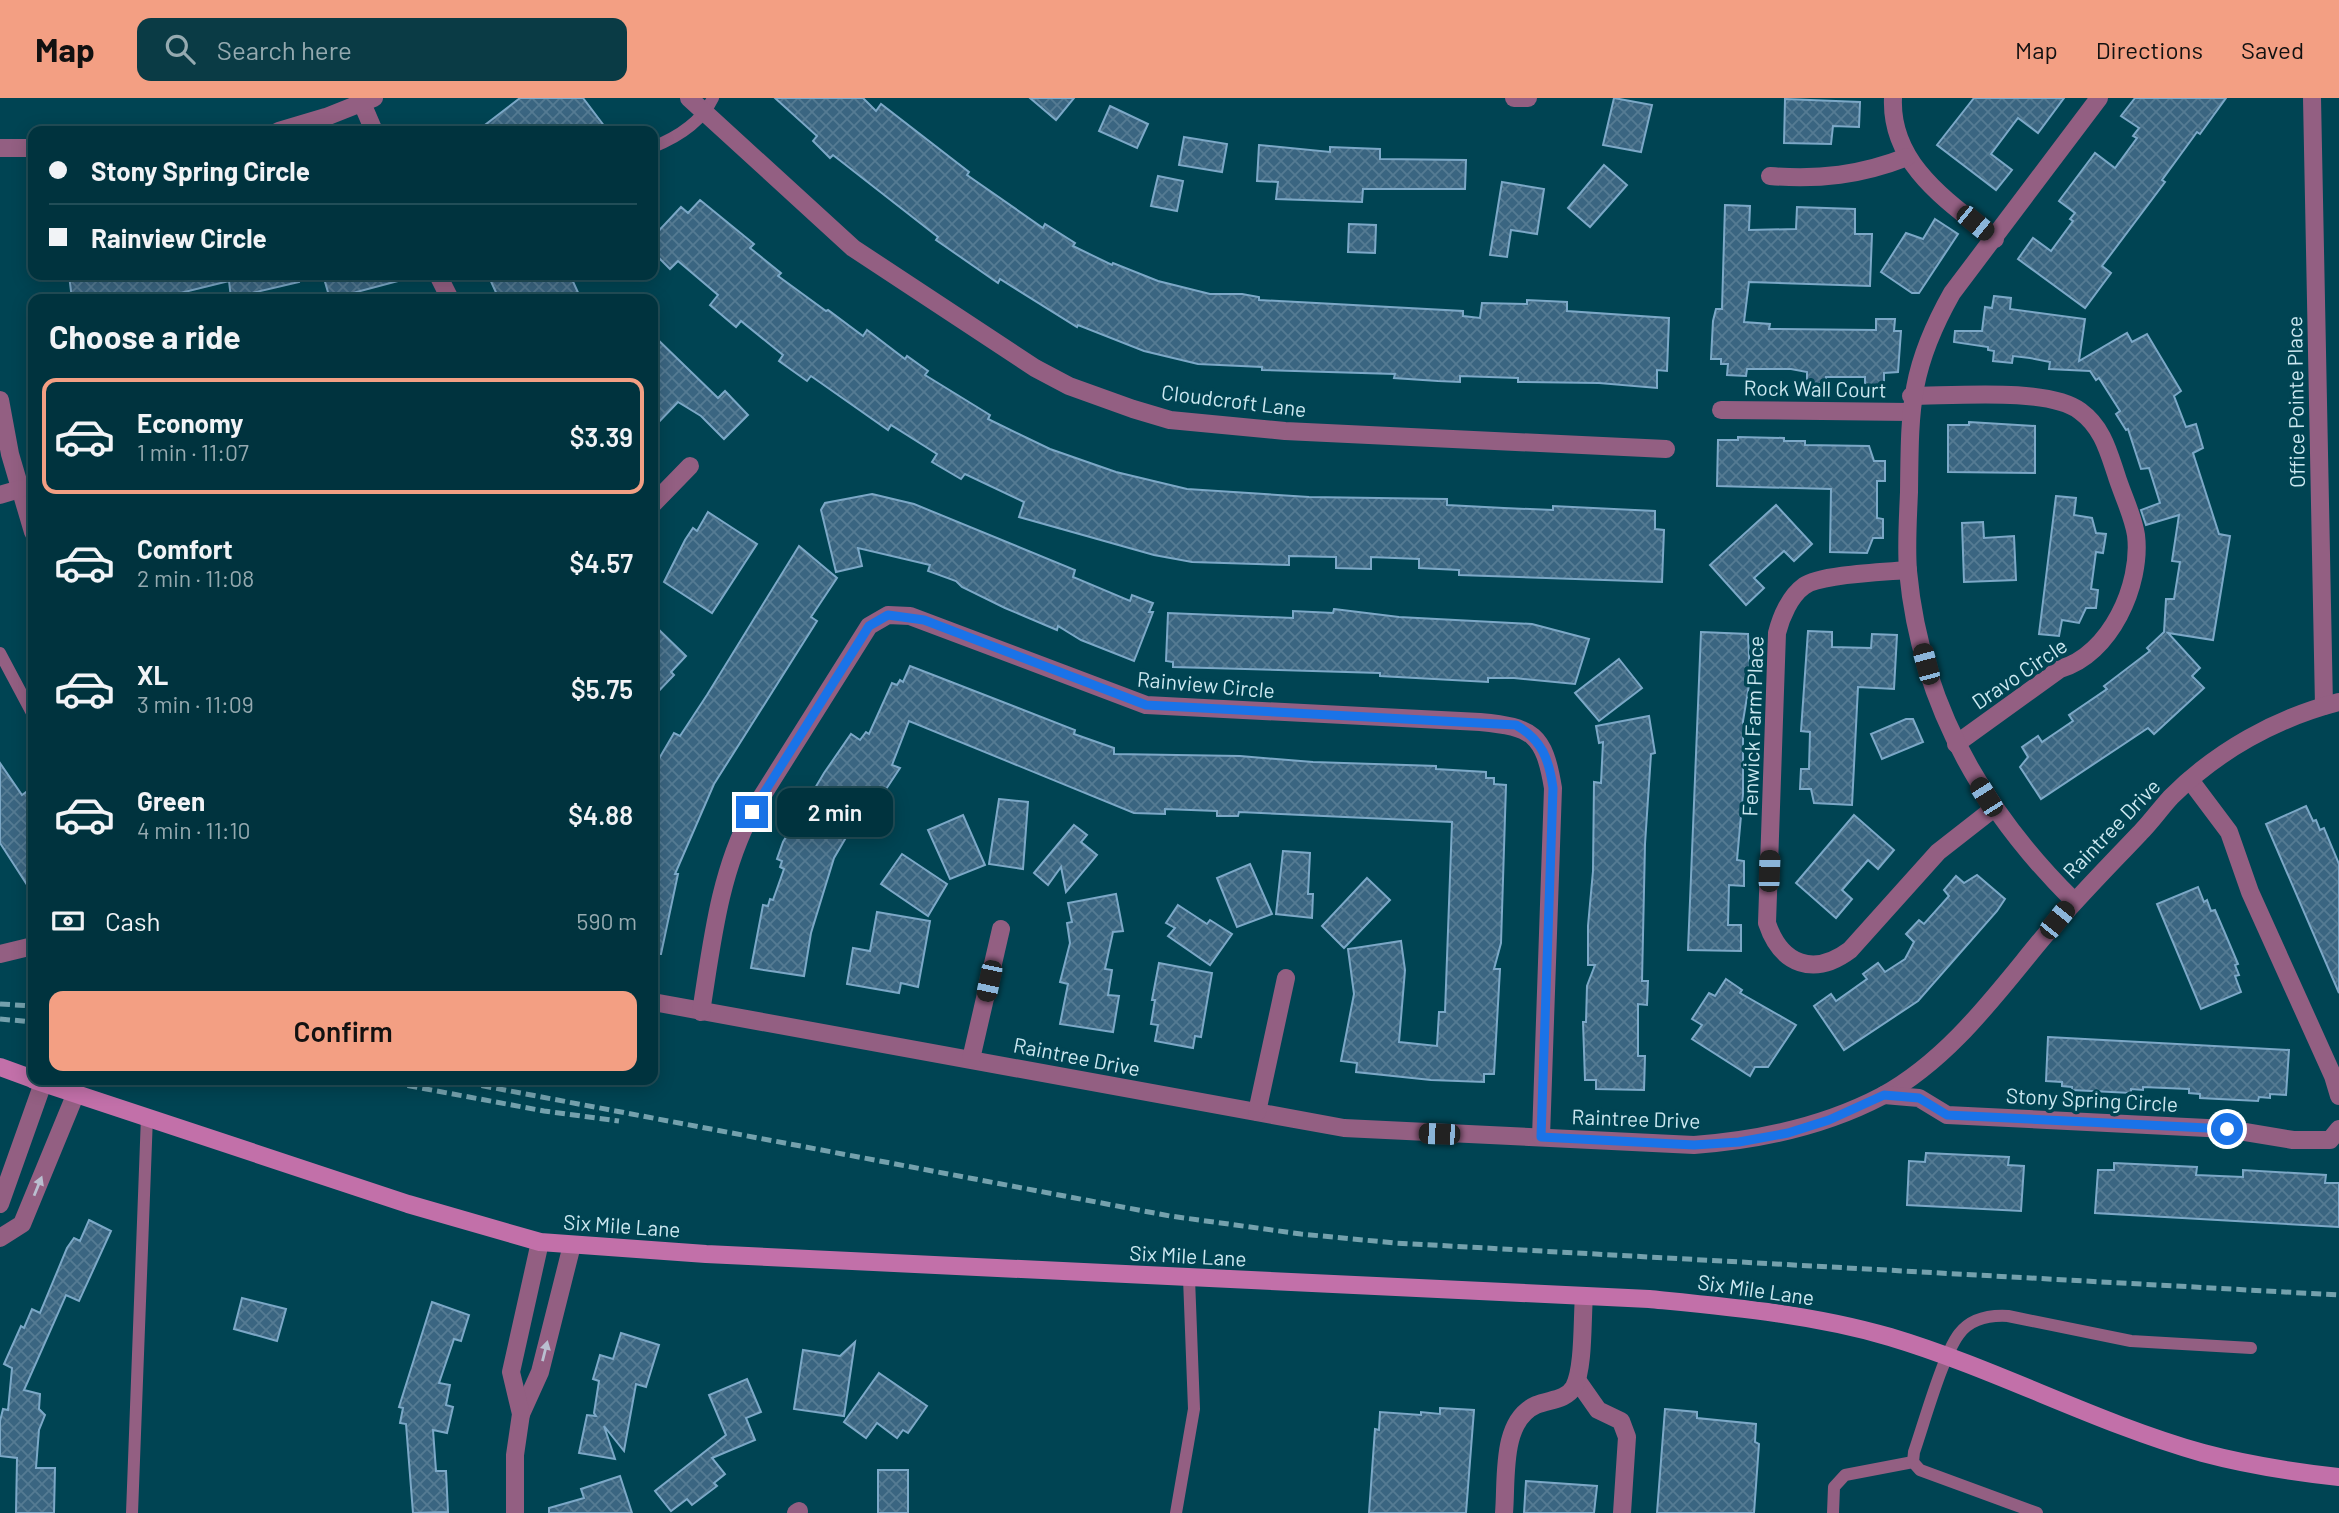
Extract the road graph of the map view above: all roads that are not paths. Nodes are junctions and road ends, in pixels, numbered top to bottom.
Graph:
1 (690, 98) edge
2 (1514, 98) edge
3 (1528, 98) edge
4 (1892, 98) edge
5 (2099, 98) edge
6 (2312, 98) edge
7 (368, 101) edge
8 (709, 106) edge
9 (294, 126) edge
10 (373, 126) edge
11 (658, 145) edge
12 (0, 148) edge
13 (28, 148) edge
14 (1907, 157) junction
15 (1770, 176) dead end
16 (1995, 239) junction
17 (0, 400) edge
18 (1910, 404) junction
19 (1721, 410) dead end
20 (1666, 449) dead end
21 (690, 466) dead end
22 (20, 489) junction
23 (0, 495) edge
24 (658, 499) edge
25 (28, 516) edge
26 (1908, 570) junction
27 (0, 653) edge
28 (2331, 704) edge
29 (28, 706) edge
30 (1956, 744) junction
31 (2190, 780) junction
32 (1993, 809) junction
33 (2073, 900) junction
34 (1001, 929) dead end
35 (28, 947) edge
36 (0, 954) edge
37 (1286, 978) dead end
38 (658, 1003) edge
39 (701, 1012) junction
40 (971, 1059) junction
41 (0, 1067) edge
42 (28, 1078) edge
43 (36, 1085) edge
44 (50, 1085) edge
45 (2338, 1088) edge
46 (76, 1093) junction
47 (1884, 1095) junction
48 (1257, 1112) junction
49 (146, 1116) junction
50 (2339, 1129) edge
51 (1541, 1137) junction
52 (0, 1204) edge
53 (0, 1238) edge
54 (540, 1242) junction
55 (572, 1245) junction
56 (1189, 1278) junction
57 (1584, 1296) junction
58 (2251, 1348) dead end
59 (1948, 1358) junction
60 (1577, 1380) junction
61 (520, 1414) junction
62 (1913, 1462) junction
63 (2339, 1477) edge
64 (132, 1513) edge
65 (515, 1513) edge
66 (1176, 1513) edge
67 (1504, 1513) edge
68 (1622, 1513) edge
69 (1833, 1513) edge
70 (2037, 1513) edge

1 - 8 street, Cloudcroft Lane
2 - 3 street
4 - 14 street
5 - 16 street
6 - 28 street, Office Pointe Place
7 - 9 street
7 - 10 street
8 - 11 lane
8 - 20 street, Cloudcroft Lane
12 - 13 street
14 - 15 street
14 - 16 street
16 - 18 street
17 - 22 street
18 - 19 street, Rock Wall Court
18 - 26 street
18 - 30 street, Dravo Circle
21 - 24 street
22 - 23 street
22 - 25 street
26 - 30 street
26 - 32 street, Fenwick Farm Place
27 - 29 lane
28 - 31 street, Raintree Drive
30 - 32 street
31 - 33 street, Raintree Drive
31 - 45 street
32 - 33 street
33 - 47 street, Raintree Drive
34 - 40 street
35 - 36 street
37 - 48 street
38 - 39 street, Raintree Drive
39 - 40 street, Raintree Drive
39 - 51 street, Rainview Circle
40 - 48 street, Raintree Drive
41 - 42 street, Six Mile Lane
43 - 52 street
44 - 46 street, Six Mile Lane
46 - 49 street, Six Mile Lane
53 -> 46 street
47 - 50 street, Stony Spring Circle
47 - 51 street, Raintree Drive
48 - 51 street, Raintree Drive
49 - 54 street, Six Mile Lane
49 - 64 lane
54 - 55 street, Six Mile Lane
54 - 61 street
55 - 56 street, Six Mile Lane
61 -> 55 street
56 - 57 street, Six Mile Lane
56 - 66 lane
57 - 59 street, Six Mile Lane
57 - 60 street
58 - 59 lane
59 - 62 lane
59 - 63 street, Six Mile Lane
60 - 67 street
60 - 68 street
61 - 65 street
62 - 69 lane
62 - 70 lane

